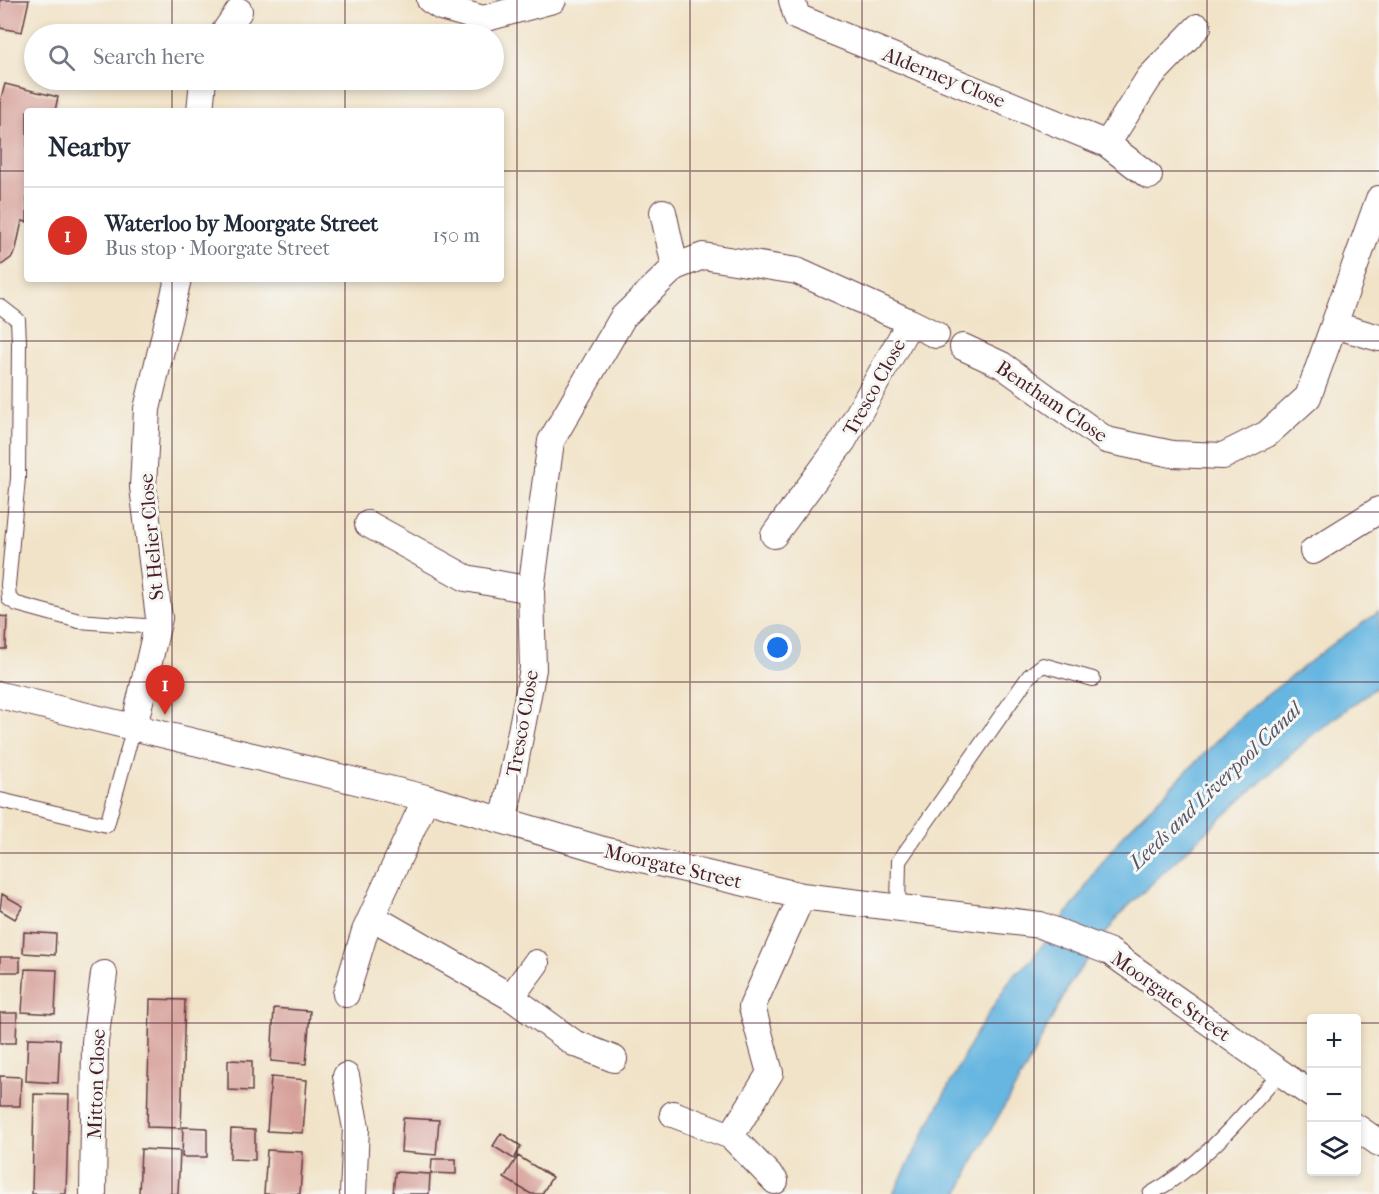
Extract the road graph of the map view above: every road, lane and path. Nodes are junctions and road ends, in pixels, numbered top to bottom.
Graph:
1 (430, 0) edge
2 (553, 0) edge
3 (792, 0) edge
4 (239, 11) dead end
5 (230, 24) edge
6 (1198, 27) dead end
7 (202, 90) edge
8 (200, 108) edge
9 (1107, 144) junction
10 (1149, 176) dead end
11 (1379, 199) edge
12 (663, 212) dead end
13 (675, 267) junction
14 (177, 282) edge
15 (0, 306) edge
16 (910, 322) junction
17 (1334, 325) junction
18 (936, 334) dead end
19 (1379, 338) edge
20 (963, 347) dead end
21 (1379, 510) edge
22 (368, 524) dead end
23 (774, 535) dead end
24 (1313, 551) dead end
25 (531, 590) junction
26 (158, 622) junction
27 (1093, 679) dead end
28 (0, 695) edge
29 (134, 727) junction
30 (426, 798) junction
31 (0, 800) edge
32 (504, 820) junction
33 (802, 896) junction
34 (898, 908) junction
35 (372, 917) junction
36 (536, 963) dead end
37 (104, 974) dead end
38 (346, 994) dead end
39 (511, 997) junction
40 (614, 1059) dead end
41 (1280, 1073) junction
42 (346, 1076) dead end
43 (1307, 1092) edge
44 (673, 1114) dead end
45 (1361, 1130) edge
46 (731, 1136) junction
47 (1379, 1143) edge
48 (775, 1180) dead end
49 (93, 1194) edge
50 (353, 1194) edge
51 (1150, 1194) edge

1 - 2 street
3 - 9 street, Alderney Close
4 - 5 street
6 - 9 street
7 - 8 street
9 - 10 street, Alderney Close
11 - 17 street, Bentham Close
12 - 13 street
13 - 16 street, Tresco Close
13 - 25 street, Tresco Close
14 - 26 street, St Helier Close
15 - 26 lane
16 - 18 street
16 - 23 street, Tresco Close
17 - 19 street
17 - 20 street, Bentham Close
21 - 24 street
22 - 25 street
25 - 32 street, Tresco Close
26 - 29 street, St Helier Close
27 - 34 lane
28 - 29 street, Moorgate Street
29 - 30 street, Moorgate Street
29 - 31 lane
30 - 32 street, Moorgate Street
30 - 35 street
32 - 33 street, Moorgate Street
33 - 34 street, Moorgate Street
33 - 46 street
34 - 41 street, Moorgate Street
35 - 38 street
35 - 39 street
36 - 39 street
37 - 49 street, Mitton Close
39 - 40 street
41 - 43 street, Moorgate Street
41 - 51 lane
42 - 50 street
44 - 46 street
45 - 47 street
46 - 48 street

